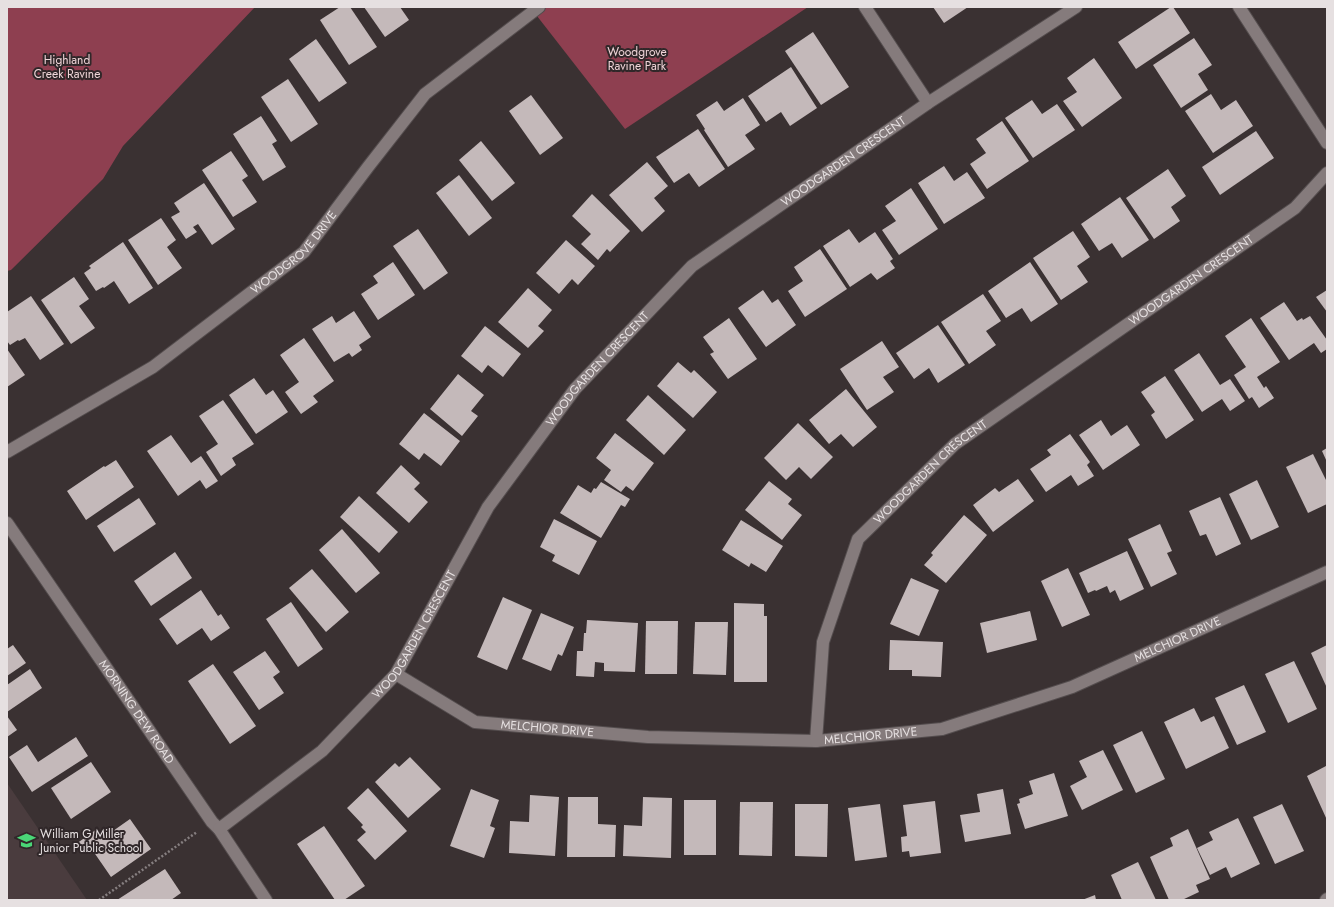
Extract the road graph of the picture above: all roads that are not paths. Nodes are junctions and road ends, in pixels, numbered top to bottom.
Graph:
1 (539, 7) edge
2 (865, 7) edge
3 (1076, 7) edge
4 (1239, 7) edge
5 (928, 103) junction
6 (1327, 143) edge
7 (1327, 173) edge
8 (7, 452) edge
9 (7, 522) edge
10 (1327, 572) edge
11 (396, 674) junction
12 (816, 741) junction
13 (216, 825) junction
14 (266, 900) edge

1 - 8 street, WOODGROVE DRIVE
2 - 5 street
3 - 5 street, WOODGARDEN CRESCENT
4 - 6 street
5 - 11 street, WOODGARDEN CRESCENT
7 - 12 street, WOODGARDEN CRESCENT
9 - 13 street, MORNING DEW ROAD
10 - 12 street, MELCHIOR DRIVE
11 - 12 street, MELCHIOR DRIVE
11 - 13 street, WOODGARDEN CRESCENT
13 - 14 street, MORNING DEW ROAD

